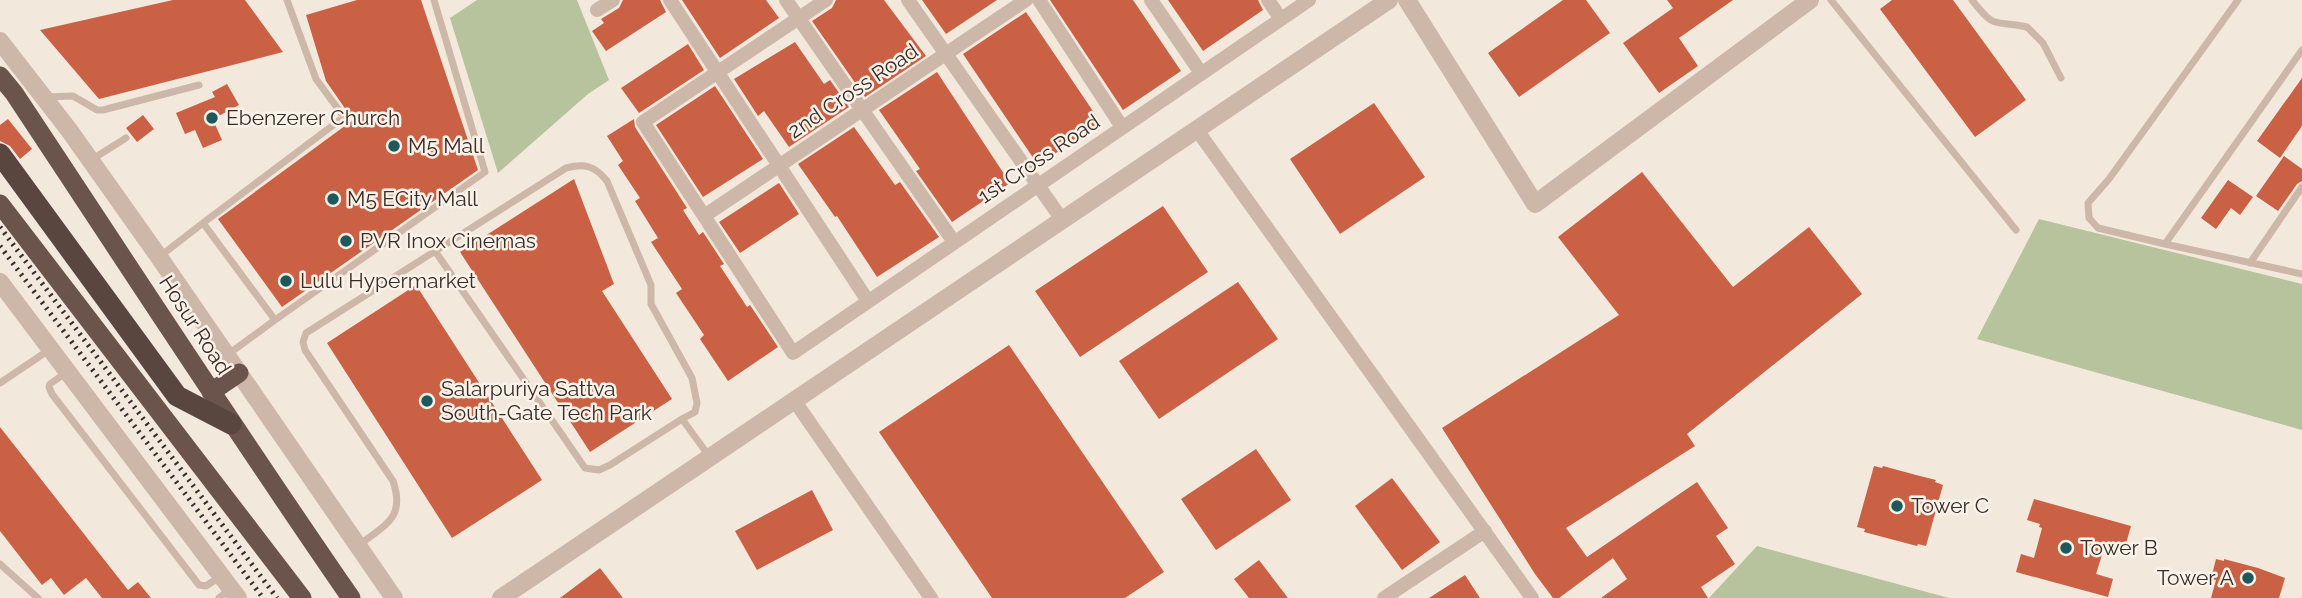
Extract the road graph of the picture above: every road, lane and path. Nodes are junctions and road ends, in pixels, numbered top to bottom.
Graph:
1 (287, 0) edge
2 (434, 0) edge
3 (613, 0) edge
4 (670, 0) edge
5 (786, 0) edge
6 (826, 0) edge
7 (908, 0) edge
8 (1026, 0) edge
9 (1039, 0) edge
10 (1150, 0) edge
11 (1268, 0) edge
12 (1308, 0) edge
13 (1389, 0) edge
14 (1407, 0) edge
15 (1810, 0) edge
16 (1831, 0) edge
17 (1972, 0) edge
18 (2238, 0) edge
19 (597, 10) dead end
20 (798, 18) junction
21 (1281, 19) junction
22 (0, 41) edge
23 (2302, 50) edge
24 (946, 54) junction
25 (718, 72) junction
26 (1201, 73) junction
27 (0, 76) edge
28 (2061, 78) dead end
29 (199, 85) dead end
30 (45, 97) junction
31 (862, 110) junction
32 (1122, 127) junction
33 (1197, 130) junction
34 (126, 138) dead end
35 (0, 154) edge
36 (89, 162) junction
37 (779, 166) junction
38 (1038, 185) junction
39 (2302, 187) edge
40 (0, 204) edge
41 (704, 216) junction
42 (1063, 221) junction
43 (203, 223) junction
44 (2016, 230) dead end
45 (954, 242) junction
46 (2165, 244) junction
47 (435, 251) junction
48 (159, 257) junction
49 (2250, 262) junction
50 (2302, 274) edge
51 (0, 282) edge
52 (868, 301) junction
53 (275, 320) junction
54 (50, 349) junction
55 (226, 355) junction
56 (67, 371) junction
57 (239, 373) junction
58 (0, 383) edge
59 (211, 392) junction
60 (794, 400) junction
61 (682, 419) junction
62 (231, 424) junction
63 (710, 457) junction
64 (1485, 531) junction
65 (358, 546) junction
66 (0, 564) edge
67 (227, 590) edge
68 (38, 598) edge
69 (302, 598) edge
70 (351, 598) edge
71 (394, 598) edge
72 (501, 598) edge
73 (931, 598) edge
74 (1384, 598) edge
75 (1532, 598) edge

1 - 43 lane
2 - 53 lane
3 - 19 street
4 - 25 street
5 - 20 street
6 - 20 street
7 - 24 street
8 - 24 street, 2nd Cross Road
9 - 32 street
10 - 26 street
11 - 21 street
12 - 21 street, 1st Cross Road
13 - 33 street
14 - 15 street
16 - 44 lane
17 - 28 lane
18 - 46 lane
20 - 25 street
20 - 31 street
21 - 26 street, 1st Cross Road
22 - 30 street
23 - 46 lane
24 - 31 street, 2nd Cross Road
24 - 38 street
25 - 37 street
25 - 41 street
26 - 32 street, 1st Cross Road
27 - 59 highway, Hosur Road
29 - 30 lane
30 - 36 street
31 - 37 street, 2nd Cross Road
31 - 45 street
32 - 38 street, 1st Cross Road
33 - 42 street
33 - 64 street
34 - 36 lane
35 - 62 highway
36 - 48 street
37 - 41 street, 2nd Cross Road
37 - 52 street
38 - 42 street
38 - 45 street, 1st Cross Road
39 - 49 lane
40 - 69 highway
41 - 52 street, 1st Cross Road
42 - 60 street
43 - 48 lane
43 - 53 lane
45 - 52 street, 1st Cross Road
46 - 49 lane
47 - 61 lane
47 - 61 lane
47 - 65 lane
48 - 55 street
49 - 50 lane
51 - 54 street
53 - 55 lane
54 - 56 street
54 - 58 lane
55 - 57 street
56 - 67 street
56 - 67 lane
57 - 59 highway
57 - 65 street
59 - 62 highway, Hosur Road
60 - 63 street
60 - 73 street
61 - 63 lane
62 - 70 highway, Hosur Road
63 - 72 street
64 - 74 street
64 - 75 street
65 - 71 street
66 - 68 lane

